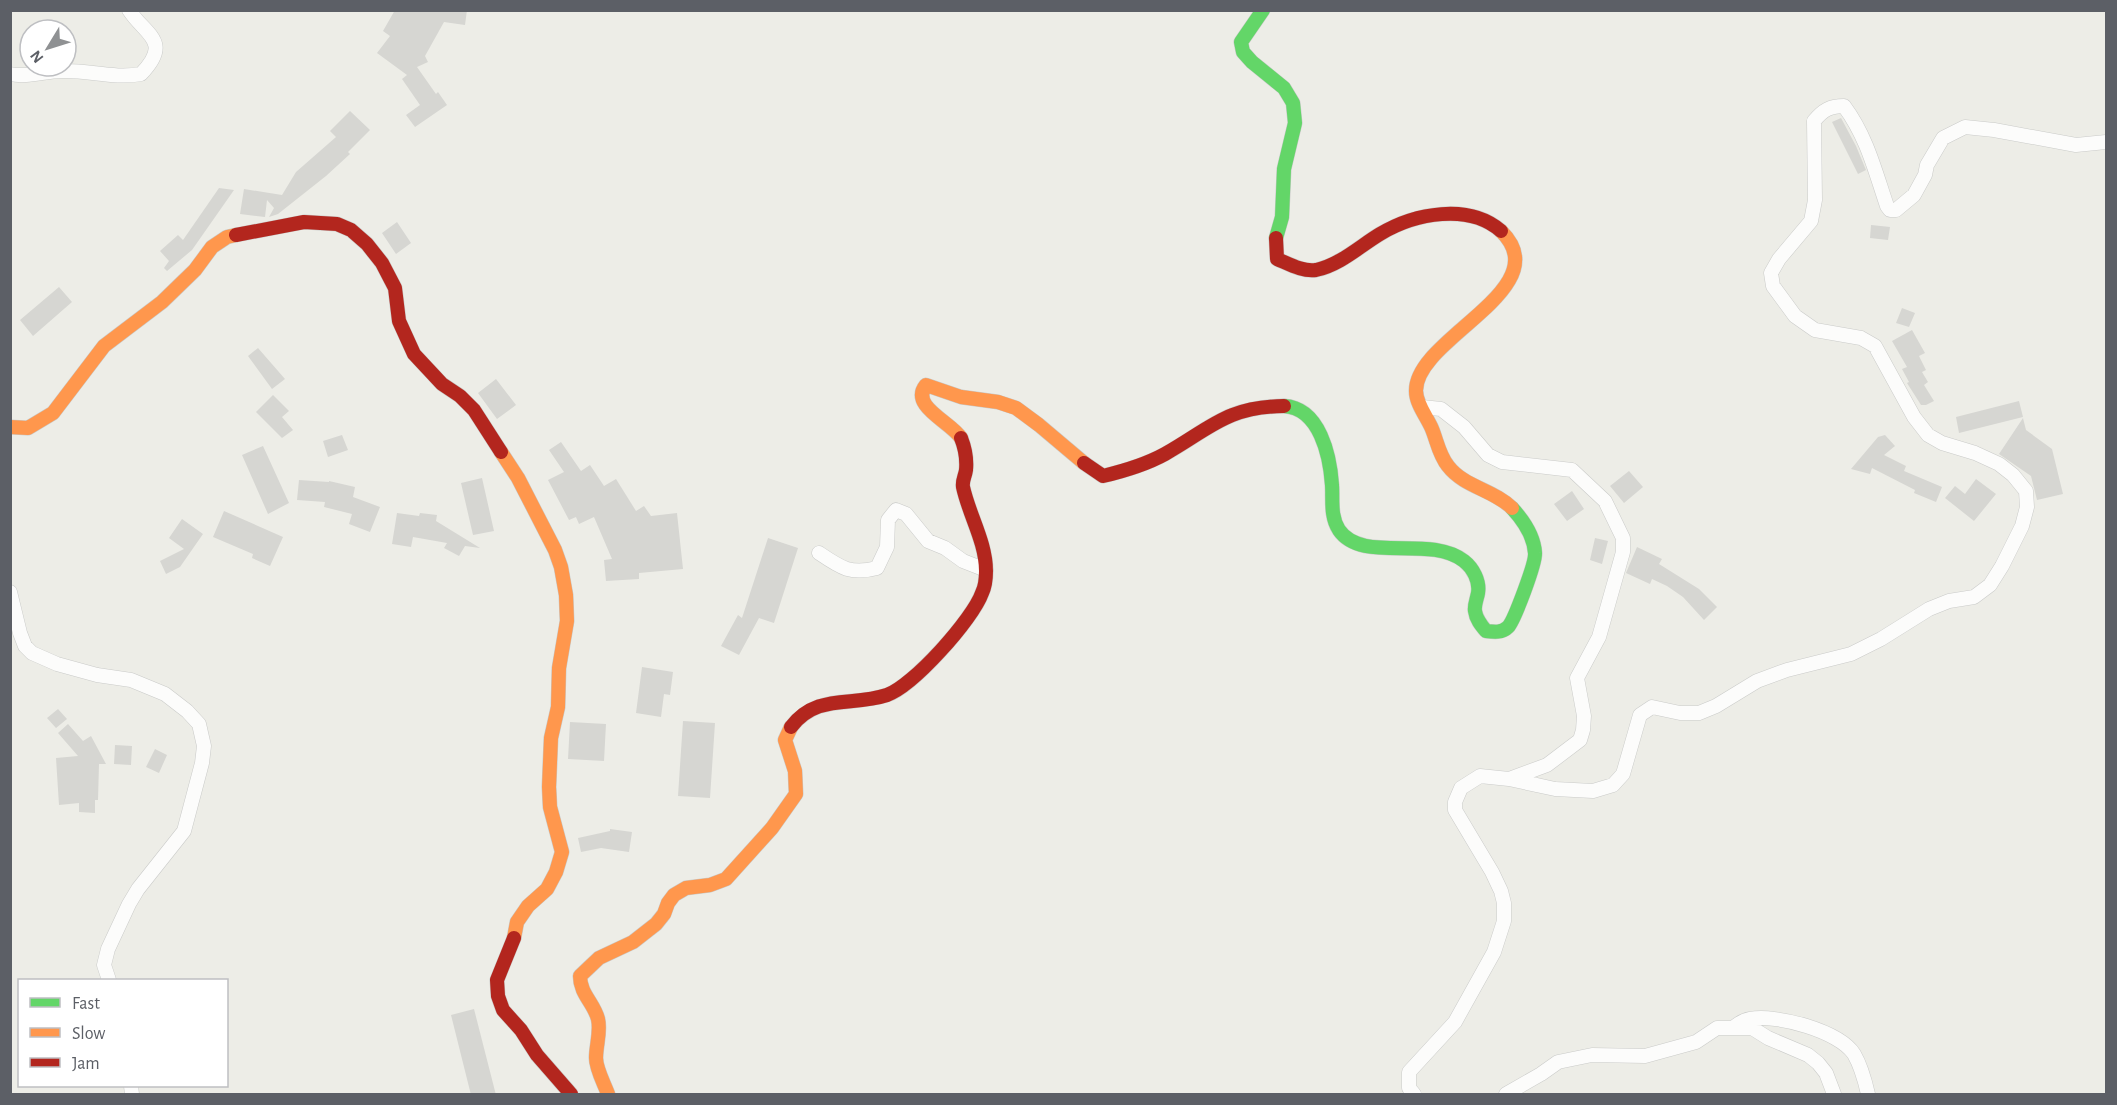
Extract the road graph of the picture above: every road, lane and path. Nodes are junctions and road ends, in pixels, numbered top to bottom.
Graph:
1 (129, 10) edge
2 (1263, 10) edge
3 (10, 74) edge
4 (2106, 142) edge
5 (1422, 407) junction
6 (10, 427) edge
7 (819, 553) dead end
8 (986, 570) junction
9 (10, 592) edge
10 (1509, 779) junction
11 (108, 979) edge
12 (1732, 1028) junction
13 (571, 1095) edge
14 (608, 1095) edge
15 (1414, 1095) edge
16 (1506, 1095) edge
17 (1834, 1095) edge
18 (1868, 1095) edge

1 - 3 street
2 - 5 street
4 - 10 street
5 - 8 street
5 - 10 street
6 - 13 street
7 - 8 street
8 - 14 street
9 - 11 street
10 - 15 street
12 - 16 street
12 - 17 street
12 - 18 street

